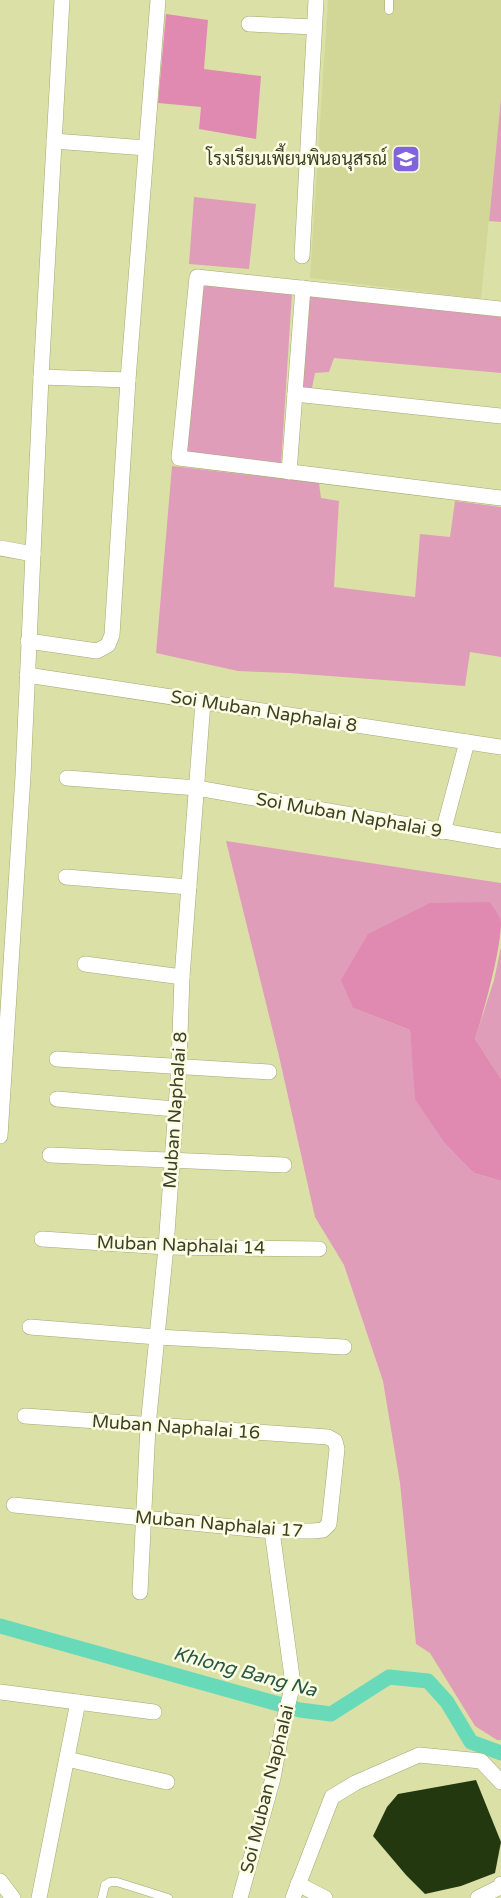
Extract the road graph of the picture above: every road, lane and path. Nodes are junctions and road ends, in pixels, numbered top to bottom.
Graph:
1 (62, 0) edge
2 (158, 0) edge
3 (316, 0) edge
4 (390, 0) edge
5 (389, 10) dead end
6 (249, 24) dead end
7 (314, 27) junction
8 (54, 141) junction
9 (146, 148) junction
10 (302, 256) dead end
11 (303, 288) junction
12 (501, 309) edge
13 (41, 377) junction
14 (128, 380) junction
15 (295, 394) junction
16 (501, 416) edge
17 (289, 472) junction
18 (501, 498) edge
19 (0, 548) edge
20 (33, 554) junction
21 (28, 641) junction
22 (27, 675) junction
23 (203, 702) junction
24 (467, 742) junction
25 (501, 743) edge
26 (501, 747) edge
27 (67, 778) dead end
28 (197, 788) junction
29 (443, 832) junction
30 (501, 841) edge
31 (66, 877) dead end
32 (189, 888) junction
33 (86, 964) dead end
34 (182, 977) junction
35 (56, 1059) dead end
36 (178, 1065) junction
37 (269, 1072) dead end
38 (57, 1099) dead end
39 (175, 1109) junction
40 (0, 1136) edge
41 (50, 1155) dead end
42 (171, 1160) junction
43 (284, 1165) dead end
44 (42, 1239) dead end
45 (166, 1247) junction
46 (319, 1249) dead end
47 (30, 1327) dead end
48 (157, 1337) junction
49 (344, 1347) dead end
50 (25, 1416) dead end
51 (148, 1426) junction
52 (328, 1437) joint
53 (14, 1504) dead end
54 (142, 1518) junction
55 (272, 1531) junction
56 (140, 1592) dead end
57 (0, 1692) edge
58 (78, 1702) junction
59 (154, 1712) dead end
60 (67, 1759) junction
61 (167, 1782) dead end
62 (501, 1782) edge
63 (0, 1881) edge
64 (501, 1884) edge
65 (296, 1891) edge
66 (13, 1898) edge
67 (39, 1898) edge
68 (102, 1898) edge
69 (168, 1898) edge
70 (240, 1898) edge
71 (325, 1898) edge
72 (478, 1898) edge

1 - 8 street
2 - 9 street
3 - 7 street
4 - 5 lane
6 - 7 street
7 - 10 street
8 - 9 street
8 - 13 street
9 - 14 street
11 - 12 street
11 - 15 street
11 - 17 street
13 - 14 street
13 - 20 street
14 - 21 street
15 - 16 street
15 - 17 street
17 - 18 street
19 - 20 street
20 - 21 street
21 - 22 street
22 - 23 street, Soi Muban Naphalai 8
22 - 40 street
23 - 24 street, Soi Muban Naphalai 8
23 - 28 street, Muban Naphalai 8
24 - 26 street, Soi Muban Naphalai 8
24 - 29 street
25 - 26 street
27 - 28 street, Soi Muban Naphalai 9
28 - 29 street, Soi Muban Naphalai 9
28 - 32 street, Muban Naphalai 8
29 - 30 street, Soi Muban Naphalai 9
31 - 32 street
32 - 34 street, Muban Naphalai 8
33 - 34 street
34 - 36 street, Muban Naphalai 8
35 - 36 street
36 - 37 street
36 - 39 street, Muban Naphalai 8
38 - 39 street
39 - 42 street, Muban Naphalai 8
41 - 42 street
42 - 43 street
42 - 45 street, Muban Naphalai 8
44 - 45 street, Muban Naphalai 14
45 - 46 street, Muban Naphalai 14
45 - 48 street, Muban Naphalai 8
47 - 48 street
48 - 49 street
48 - 51 street, Muban Naphalai 8
50 - 51 street, Muban Naphalai 16
51 - 52 street, Muban Naphalai 16
51 - 54 street, Muban Naphalai 8
52 - 55 street, Muban Naphalai 17
53 - 54 street, Muban Naphalai 17
54 - 55 street, Muban Naphalai 17
54 - 56 street, Muban Naphalai 8
55 - 70 street, Soi Muban Naphalai
57 - 58 street
58 - 59 street
58 - 60 street
60 - 61 street
60 - 67 street
62 - 65 street
63 - 66 street
64 - 72 street
65 - 71 street
68 - 69 lane

